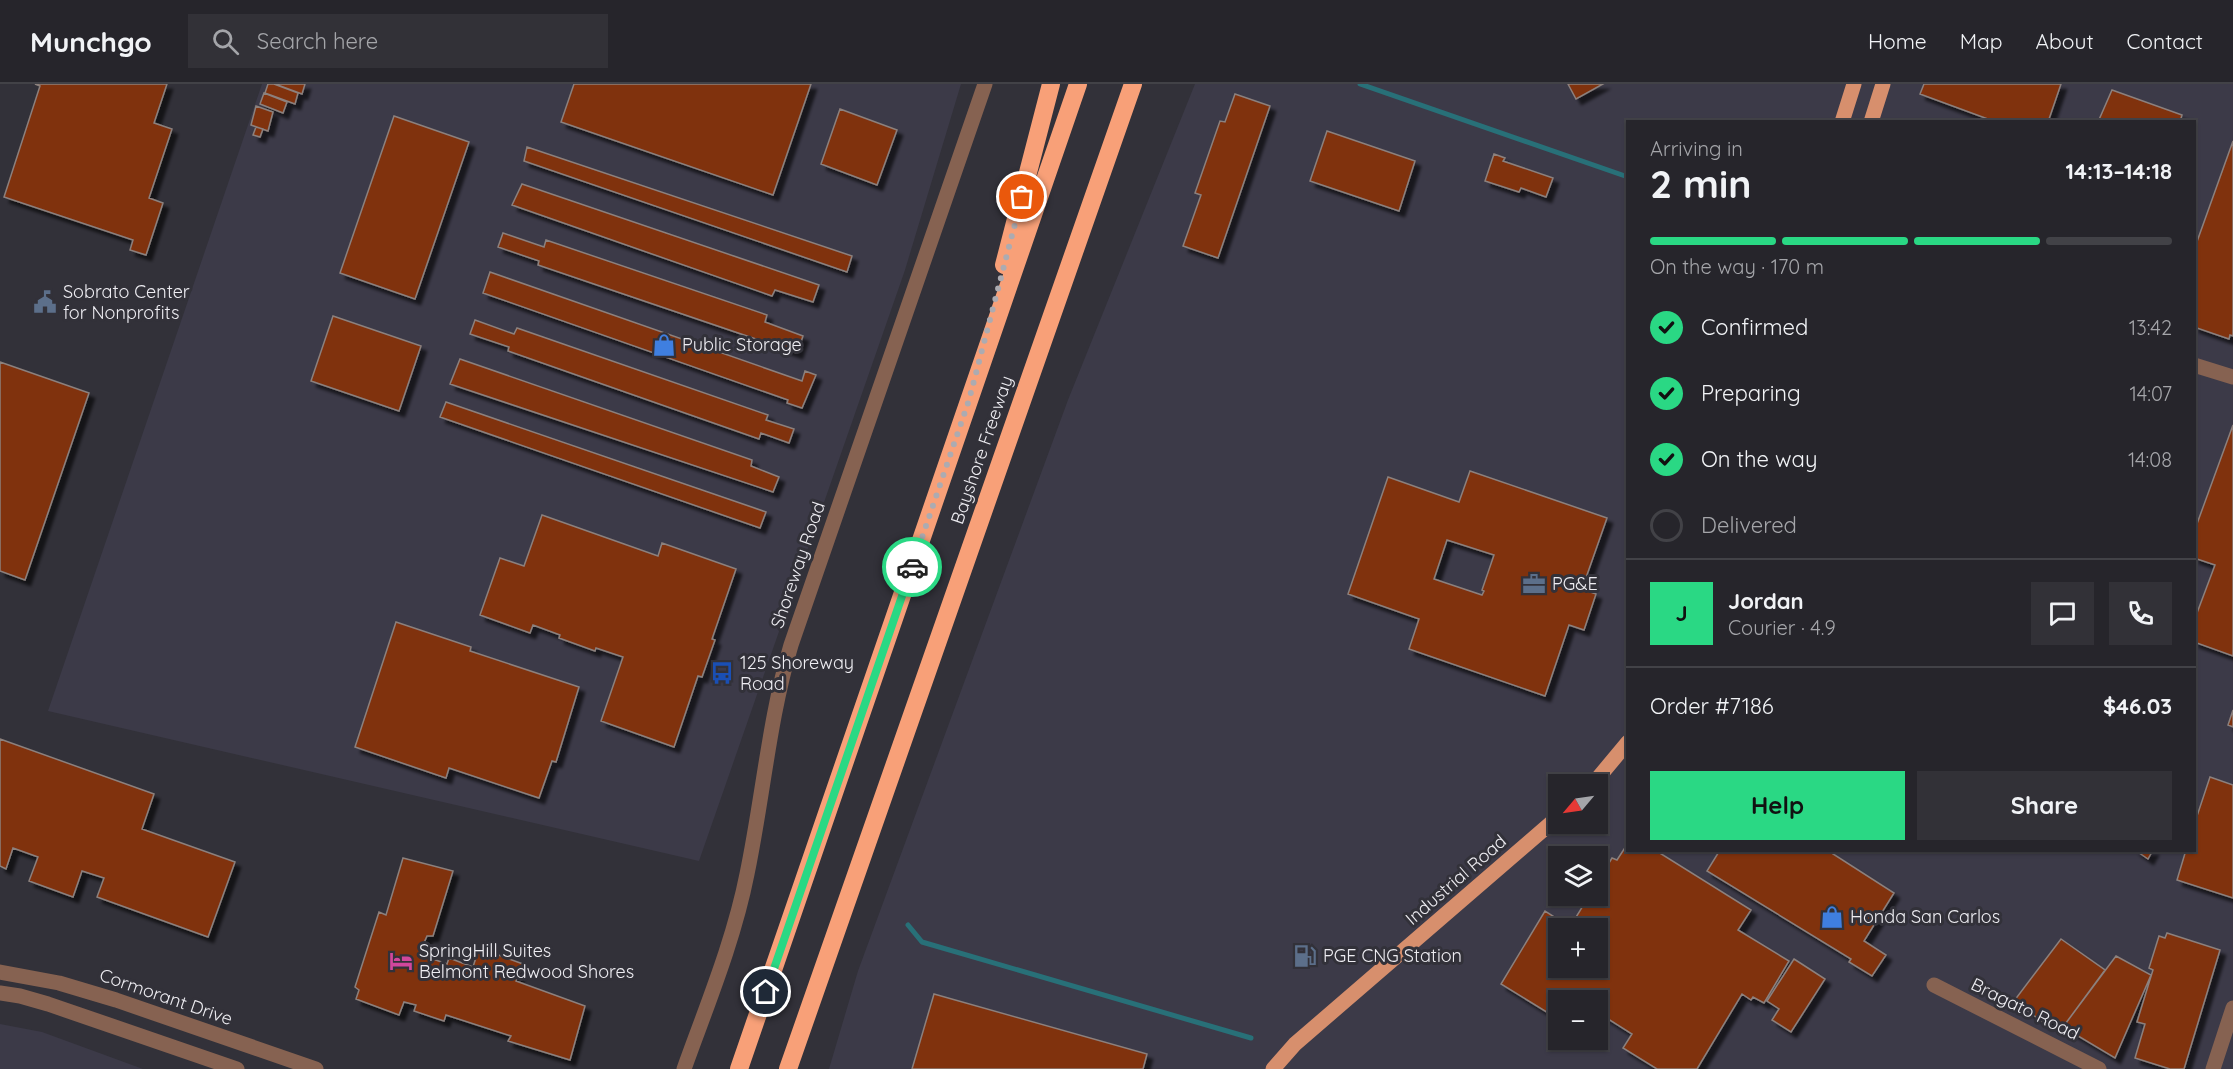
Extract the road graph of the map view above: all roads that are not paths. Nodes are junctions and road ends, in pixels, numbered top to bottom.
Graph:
1 (985, 84) edge
2 (1051, 84) edge
3 (1078, 84) edge
4 (1134, 84) edge
5 (1854, 84) edge
6 (1883, 84) edge
7 (1843, 120) edge
8 (1872, 120) edge
9 (2196, 366) edge
10 (2233, 377) edge
11 (969, 400) junction
12 (1626, 744) edge
13 (1601, 774) edge
14 (1548, 826) edge
15 (0, 972) edge
16 (1934, 985) dead end
17 (816, 988) junction
18 (0, 993) edge
19 (2233, 1008) edge
20 (237, 1069) edge
21 (316, 1069) edge
22 (684, 1069) edge
23 (739, 1069) edge
24 (788, 1069) edge
25 (797, 1069) edge
26 (1273, 1069) edge
27 (2098, 1069) edge
28 (2213, 1069) edge

1 - 22 street, Shoreway Road
2 - 11 highway
3 - 11 highway, Bayshore Freeway
4 - 17 highway, Bayshore Freeway
5 - 7 main road
6 - 8 main road
9 - 10 street
11 - 23 highway, Bayshore Freeway
12 - 13 main road
14 - 26 main road, Industrial Road
15 - 21 street, Cormorant Drive
16 - 27 street, Bragato Road
17 - 24 highway, Bayshore Freeway
17 - 25 highway
18 - 20 street
19 - 28 street

